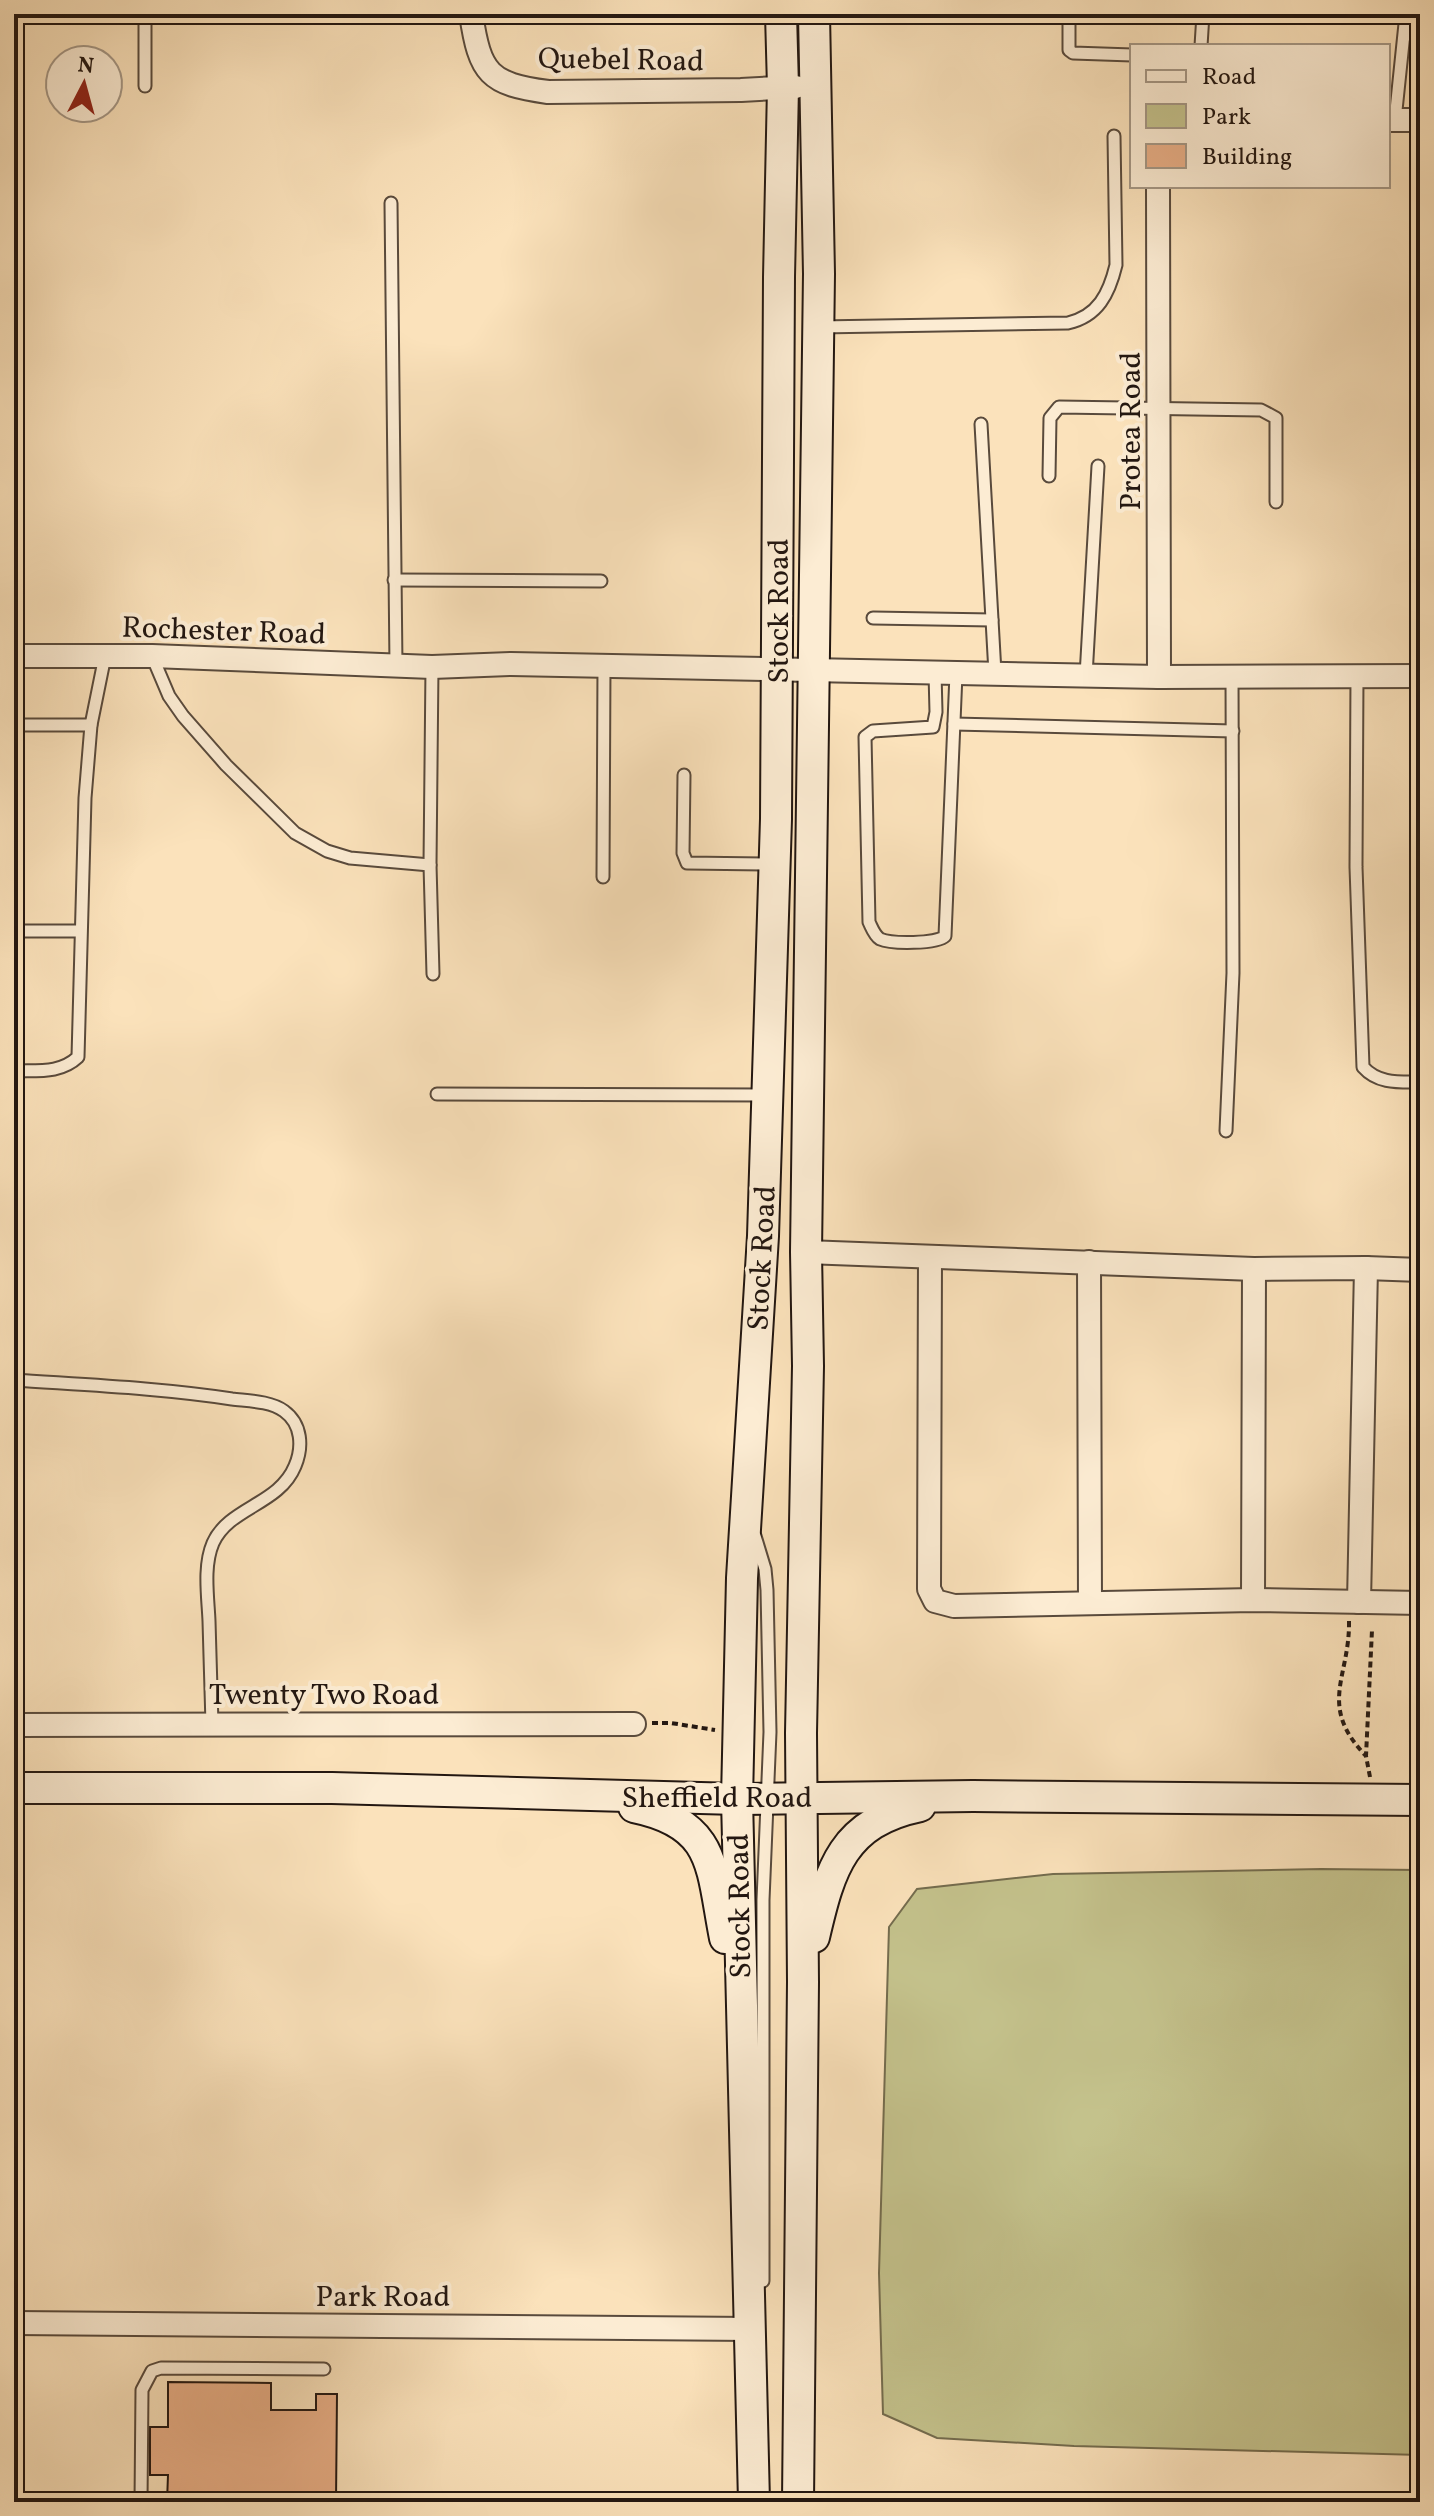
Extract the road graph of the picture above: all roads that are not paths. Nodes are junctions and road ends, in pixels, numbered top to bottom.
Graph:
1 (145, 14) edge
2 (471, 14) edge
3 (781, 14) edge
4 (814, 14) edge
5 (1069, 14) edge
6 (1203, 14) edge
7 (1406, 14) edge
8 (1420, 34) edge
9 (1406, 35) junction
10 (1201, 44) edge
11 (1130, 55) edge
12 (145, 86) dead end
13 (817, 86) junction
14 (783, 87) junction
15 (1391, 120) edge
16 (1420, 120) edge
17 (1114, 136) dead end
18 (1158, 188) edge
19 (391, 203) dead end
20 (818, 327) junction
21 (1161, 409) junction
22 (981, 424) dead end
23 (1098, 466) dead end
24 (1049, 476) dead end
25 (1276, 502) dead end
26 (394, 580) junction
27 (601, 581) dead end
28 (873, 618) dead end
29 (992, 620) junction
30 (14, 656) edge
31 (105, 656) junction
32 (152, 656) junction
33 (396, 665) junction
34 (604, 665) junction
35 (432, 667) junction
36 (778, 668) junction
37 (814, 669) junction
38 (945, 673) junction
39 (995, 673) junction
40 (1086, 676) junction
41 (1232, 676) junction
42 (1357, 676) junction
43 (1420, 676) edge
44 (1159, 677) junction
45 (954, 724) junction
46 (14, 725) edge
47 (91, 725) junction
48 (1233, 731) junction
49 (684, 775) dead end
50 (775, 864) junction
51 (430, 865) junction
52 (603, 877) dead end
53 (14, 931) edge
54 (79, 931) junction
55 (433, 974) dead end
56 (14, 1071) edge
57 (1420, 1082) edge
58 (437, 1094) dead end
59 (768, 1095) junction
60 (1226, 1131) dead end
61 (806, 1252) junction
62 (930, 1257) junction
63 (1089, 1262) junction
64 (1366, 1268) junction
65 (1254, 1269) junction
66 (1420, 1270) edge
67 (14, 1380) edge
68 (747, 1511) junction
69 (1253, 1600) junction
70 (1090, 1602) junction
71 (1354, 1602) junction
72 (1420, 1603) edge
73 (212, 1724) junction
74 (634, 1724) road end
75 (14, 1725) edge
76 (14, 1788) edge
77 (571, 1796) junction
78 (973, 1796) junction
79 (737, 1799) junction
80 (802, 1799) junction
81 (767, 1800) junction
82 (1420, 1800) edge
83 (803, 1982) junction
84 (741, 2014) junction
85 (763, 2292) dead end
86 (14, 2323) edge
87 (760, 2337) junction
88 (324, 2369) dead end
89 (141, 2502) edge
90 (754, 2502) edge
91 (798, 2502) edge

1 - 12 lane
2 - 14 street, Quebel Road
3 - 14 main road, Stock Road
4 - 13 main road, Stock Road
5 - 11 lane
6 - 10 lane
7 - 9 lane
8 - 9 lane
9 - 15 lane
13 - 14 street, Quebel Road
13 - 20 main road, Stock Road
14 - 36 main road, Stock Road
15 - 16 street
17 - 20 lane
18 - 21 street, Protea Road
19 - 26 lane
20 - 37 main road, Stock Road
21 - 24 lane
21 - 25 lane
21 - 44 street, Protea Road
22 - 29 lane
23 - 40 lane
26 - 27 lane
26 - 33 lane
28 - 29 lane
29 - 39 lane
30 - 31 street, Rochester Road
31 - 32 street, Rochester Road
31 - 47 lane
32 - 33 street, Rochester Road
32 - 51 lane
33 - 35 street, Rochester Road
34 - 35 street, Rochester Road
34 - 36 street, Rochester Road
34 - 52 lane
35 - 51 lane
36 - 37 street, Rochester Road
36 - 50 main road, Stock Road
37 - 38 street
37 - 61 main road, Stock Road
38 - 39 street
38 - 45 lane
38 - 45 lane
39 - 40 street
40 - 44 street
41 - 42 street
41 - 44 street
41 - 48 lane
42 - 43 street
42 - 57 lane
45 - 48 lane
46 - 47 lane
47 - 54 lane
48 - 60 lane
49 - 50 lane
50 - 59 main road, Stock Road
51 - 55 lane
53 - 54 lane
54 - 56 lane
58 - 59 lane
59 - 68 main road, Stock Road
61 - 62 street
61 - 80 main road, Stock Road
62 - 63 street
62 - 70 street
63 - 65 street
63 - 70 street
64 - 65 street
64 - 66 street
64 - 71 street
65 - 69 street
67 - 73 lane
68 - 79 main road, Stock Road
68 - 81 lane
69 - 70 street
69 - 71 street
71 - 72 street
73 - 74 street, Twenty Two Road
73 - 75 street, Twenty Two Road
76 - 77 main road, Sheffield Road
77 - 79 main road, Sheffield Road
77 - 84 main road
78 - 80 main road, Sheffield Road
78 - 82 main road, Sheffield Road
78 - 83 main road
79 - 81 main road, Sheffield Road
79 - 84 main road, Stock Road
80 - 81 main road, Sheffield Road
80 - 83 main road, Stock Road
81 - 85 lane
83 - 91 main road, Stock Road
84 - 87 main road, Stock Road
86 - 87 street, Park Road
87 - 90 main road, Stock Road
88 - 89 lane

